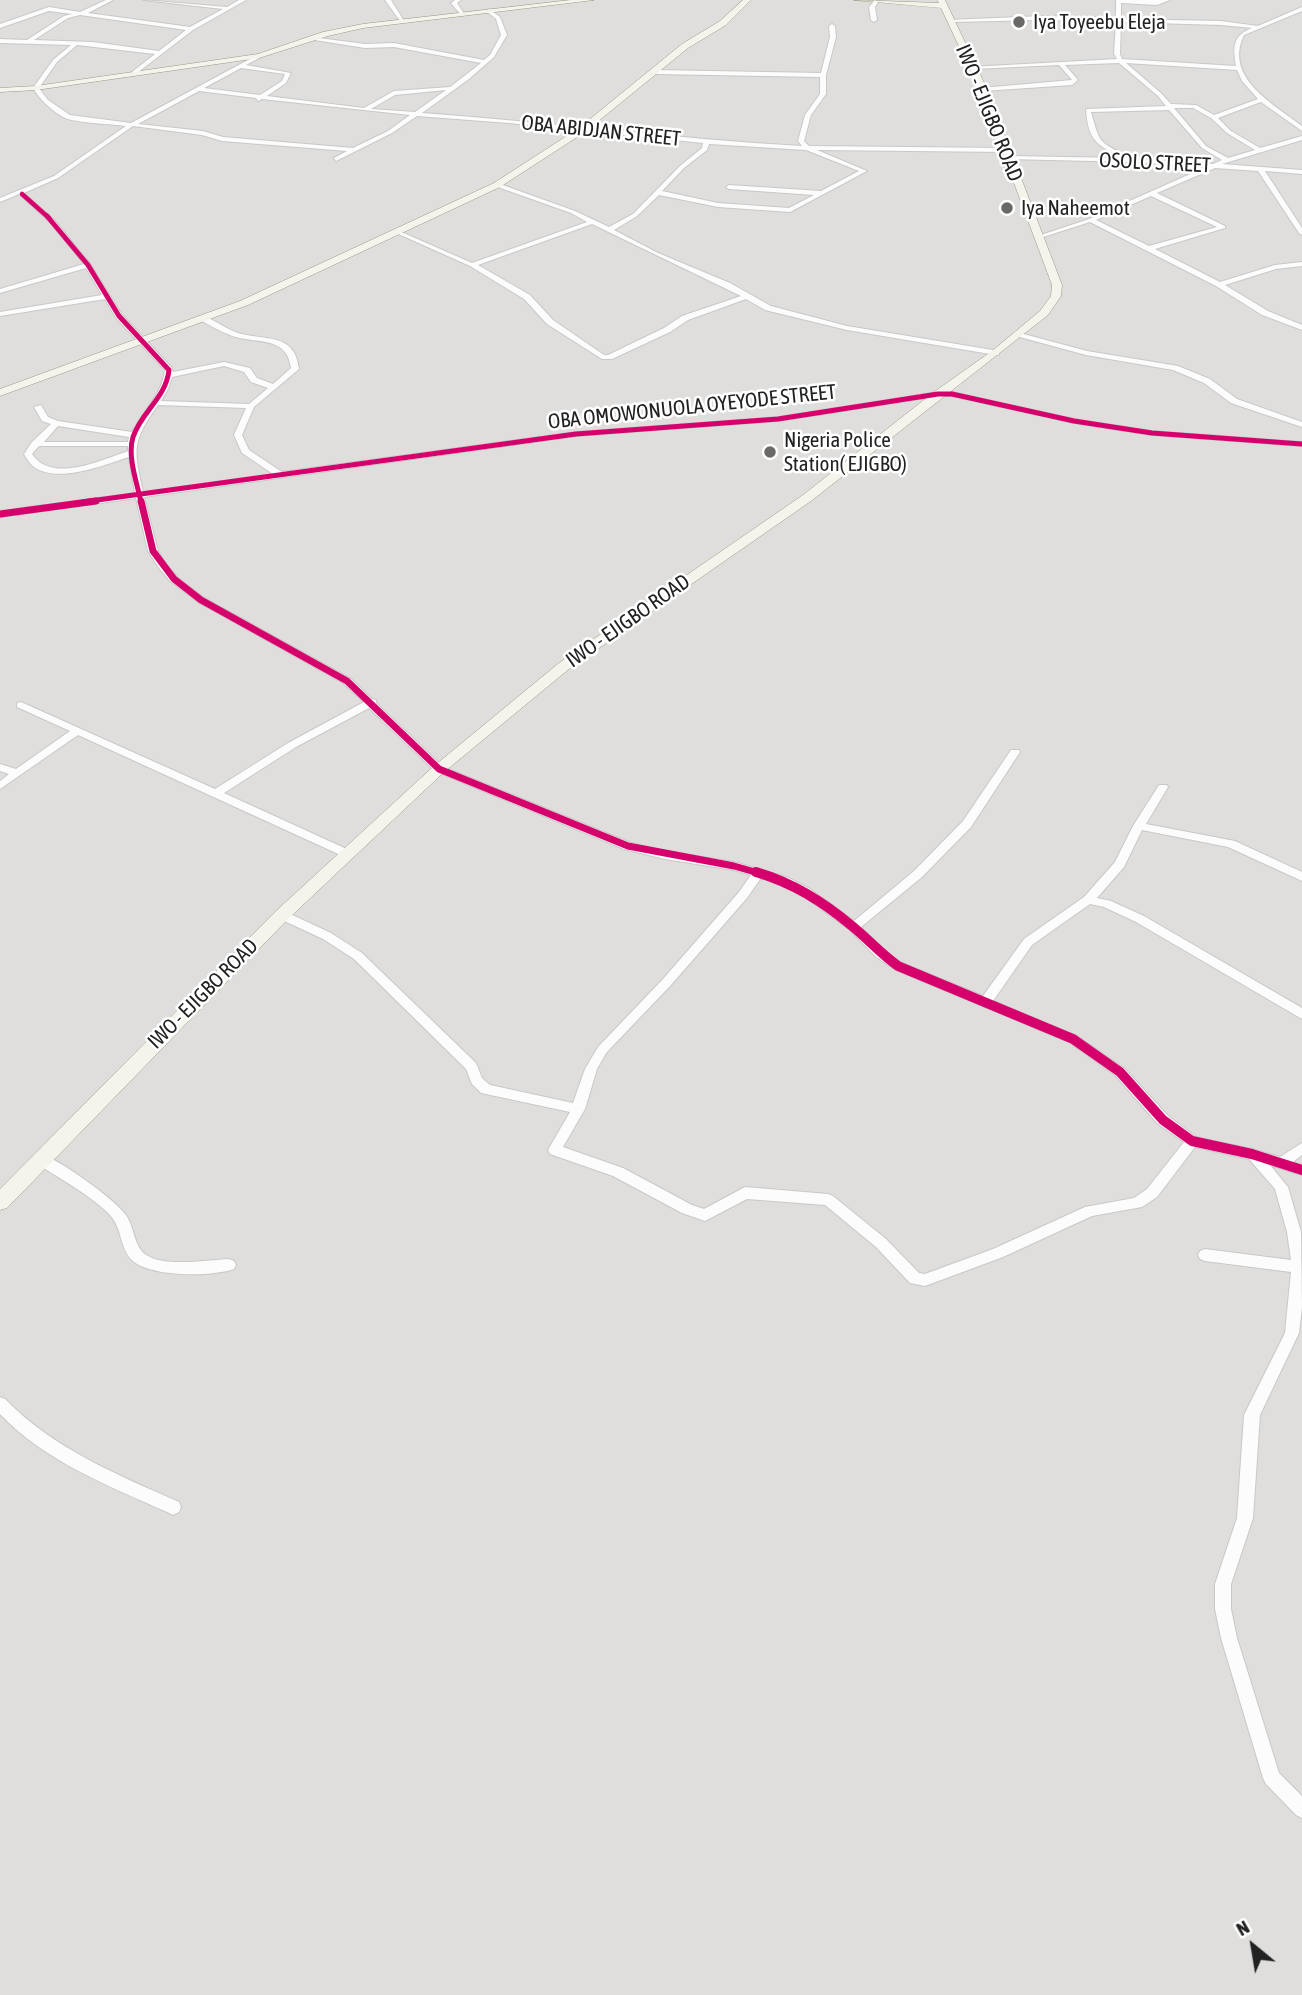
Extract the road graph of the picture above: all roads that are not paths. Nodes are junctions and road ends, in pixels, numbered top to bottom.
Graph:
1 (110, 0) edge
2 (146, 0) edge
3 (243, 0) edge
4 (388, 0) edge
5 (458, 0) edge
6 (590, 0) edge
7 (747, 0) edge
8 (858, 0) edge
9 (1167, 0) edge
10 (170, 1) edge
11 (1119, 1) edge
12 (875, 2) edge
13 (942, 3) edge
14 (227, 8) junction
15 (1302, 9) edge
16 (489, 11) junction
17 (78, 14) junction
18 (463, 14) junction
19 (402, 20) junction
20 (874, 20) dead end
21 (951, 20) junction
22 (1119, 21) junction
23 (0, 26) edge
24 (832, 26) dead end
25 (1257, 27) junction
26 (191, 29) junction
27 (311, 39) junction
28 (0, 41) edge
29 (26, 43) junction
30 (75, 44) junction
31 (160, 53) junction
32 (1120, 61) junction
33 (242, 62) junction
34 (485, 62) junction
35 (1062, 65) junction
36 (973, 67) junction
37 (1238, 68) junction
38 (135, 72) junction
39 (656, 72) junction
40 (823, 75) junction
41 (36, 88) junction
42 (452, 88) junction
43 (197, 89) junction
44 (983, 89) junction
45 (0, 90) edge
46 (410, 90) junction
47 (436, 97) junction
48 (258, 99) junction
49 (1261, 100) junction
50 (1170, 107) junction
51 (365, 110) junction
52 (412, 115) junction
53 (1213, 117) junction
54 (489, 119) joint
55 (131, 125) junction
56 (1302, 129) edge
57 (582, 130) junction
58 (1302, 138) edge
59 (706, 142) junction
60 (807, 148) junction
61 (355, 149) junction
62 (861, 149) junction
63 (1259, 150) junction
64 (1007, 154) junction
65 (336, 159) dead end
66 (1134, 160) junction
67 (1227, 160) junction
68 (1213, 166) junction
69 (1261, 169) junction
70 (864, 172) junction
71 (1302, 172) edge
72 (497, 185) junction
73 (729, 187) dead end
74 (656, 192) junction
75 (821, 193) junction
76 (22, 194) junction
77 (1153, 194) junction
78 (0, 200) edge
79 (1288, 212) junction
80 (1302, 212) edge
81 (1091, 220) junction
82 (592, 222) junction
83 (609, 230) junction
84 (397, 232) junction
85 (1302, 233) edge
86 (1038, 237) junction
87 (1151, 248) junction
88 (1302, 264) edge
89 (88, 265) junction
90 (472, 265) junction
91 (1219, 284) junction
92 (0, 291) edge
93 (107, 296) junction
94 (747, 296) junction
95 (0, 314) edge
96 (203, 318) junction
97 (1302, 328) edge
98 (1019, 334) junction
99 (144, 340) junction
100 (996, 353) junction
101 (169, 375) junction
102 (274, 387) junction
103 (0, 393) edge
104 (938, 394) junction
105 (156, 403) junction
106 (251, 405) junction
107 (38, 407) dead end
108 (56, 423) junction
109 (1302, 425) edge
110 (520, 443) joint
111 (35, 444) junction
112 (132, 444) junction
113 (1302, 444) edge
114 (282, 476) junction
115 (141, 495) junction
116 (0, 513) edge
117 (372, 702) junction
118 (22, 705) dead end
119 (76, 732) junction
120 (1015, 752) dead end
121 (0, 767) edge
122 (439, 769) junction
123 (16, 773) junction
124 (0, 786) edge
125 (1163, 787) dead end
126 (215, 794) junction
127 (1139, 826) junction
128 (347, 854) junction
129 (758, 873) junction
130 (1302, 877) edge
131 (1088, 900) junction
132 (282, 915) junction
133 (854, 927) junction
134 (985, 1003) junction
135 (1302, 1014) edge
136 (578, 1109) junction
137 (1192, 1140) junction
138 (1302, 1148) edge
139 (1252, 1154) junction
140 (41, 1159) junction
141 (1282, 1163) junction
142 (1302, 1170) edge
143 (0, 1202) edge
144 (1205, 1255) dead end
145 (229, 1265) dead end
146 (1299, 1267) junction
147 (0, 1404) edge
148 (173, 1507) dead end
149 (1302, 1809) edge

1 - 17 street
2 - 10 street
3 - 14 street
4 - 19 street
5 - 18 street
6 - 16 main road
7 - 39 main road
8 - 12 main road
9 - 11 street
10 - 14 street
11 - 22 street
12 - 13 main road
12 - 20 street
13 - 21 main road, IWO - EJIGBO ROAD
14 - 26 street
15 - 25 street
16 - 18 main road
16 - 34 street
17 - 23 street
17 - 26 street
17 - 29 street
18 - 19 main road
19 - 27 main road
21 - 22 street
21 - 36 main road, IWO - EJIGBO ROAD
22 - 25 street
22 - 32 street
24 - 40 street
25 - 37 street
26 - 31 street
27 - 33 main road
27 - 34 street
28 - 29 street
29 - 30 street
30 - 31 street
30 - 41 street
31 - 38 street
32 - 35 street
32 - 37 street
32 - 50 street
33 - 38 main road
33 - 43 street
33 - 48 street
34 - 42 street
35 - 36 street
35 - 44 street
36 - 44 main road, IWO - EJIGBO ROAD
37 - 49 street
38 - 41 main road
39 - 40 street
39 - 57 main road
40 - 60 street
41 - 45 main road
41 - 55 street
42 - 46 street
42 - 47 street
43 - 48 street, OBA ABIDJAN STREET
43 - 55 street
44 - 64 main road, IWO - EJIGBO ROAD
46 - 47 street
46 - 51 street
47 - 52 street
48 - 51 street, OBA ABIDJAN STREET
49 - 53 street
49 - 56 street
50 - 53 street
50 - 66 street
50 - 67 street
51 - 52 street, OBA ABIDJAN STREET
52 - 54 street, OBA ABIDJAN STREET
52 - 61 street
53 - 63 street
54 - 57 street, OBA ABIDJAN STREET
55 - 61 street
55 - 76 street
57 - 59 street, OBA ABIDJAN STREET
57 - 72 main road
58 - 63 street
59 - 60 street, OBA ABIDJAN STREET
59 - 74 street
60 - 62 street, OBA ABIDJAN STREET
60 - 70 street
61 - 65 street
62 - 64 street, OBA ABIDJAN STREET
62 - 70 street
63 - 67 street
64 - 66 street, OSOLO STREET
64 - 86 main road, IWO - EJIGBO ROAD
66 - 68 street, OSOLO STREET
67 - 68 street
68 - 69 street, OSOLO STREET
68 - 77 street
69 - 71 street, OSOLO STREET
69 - 79 street
70 - 75 street
72 - 82 street
72 - 84 main road
73 - 75 street
74 - 75 street
74 - 83 street
76 - 78 street
76 - 89 street
77 - 81 street
77 - 87 street
79 - 80 street
79 - 85 street
81 - 86 street
81 - 87 street
82 - 83 street
82 - 90 street
83 - 94 street
84 - 90 street
84 - 96 main road
86 - 98 main road, IWO - EJIGBO ROAD
87 - 91 street
88 - 91 street
89 - 92 street
89 - 93 street
90 - 94 street
91 - 97 street
93 - 95 street
93 - 99 street
94 - 100 street
96 - 99 main road
96 - 102 street
98 - 100 main road, IWO - EJIGBO ROAD
98 - 109 street
99 - 101 street
99 - 103 main road
100 - 104 main road, IWO - EJIGBO ROAD
101 - 102 street
101 - 105 street
102 - 106 street
104 - 110 street, OBA OMOWONUOLA OYEYODE STREET
104 - 113 street, OBA OMOWONUOLA OYEYODE STREET
104 - 122 main road, IWO - EJIGBO ROAD
105 - 106 street
105 - 112 street
106 - 114 street
107 - 108 street
108 - 111 street
108 - 112 street
110 - 114 street, OBA OMOWONUOLA OYEYODE STREET
111 - 112 street
111 - 112 street
112 - 115 street
114 - 115 street, OBA OMOWONUOLA OYEYODE STREET
115 - 116 street, OBA OMOWONUOLA OYEYODE STREET
115 - 117 street
117 - 122 street
117 - 126 street
118 - 119 street
119 - 123 street
119 - 126 street
120 - 133 street
121 - 123 street
122 - 128 main road, IWO - EJIGBO ROAD
122 - 129 street
123 - 124 street
125 - 127 street
126 - 128 street
127 - 130 street
127 - 131 street
128 - 132 main road, IWO - EJIGBO ROAD
129 - 133 street
129 - 136 street
131 - 134 street
131 - 135 street
132 - 136 street
132 - 140 main road, IWO - EJIGBO ROAD
133 - 134 street
134 - 137 street
136 - 137 street
137 - 139 street
138 - 141 street
139 - 141 street
139 - 146 street
140 - 143 main road, IWO - EJIGBO ROAD
140 - 145 street
141 - 142 street
144 - 146 street
146 - 149 street
147 - 148 street

